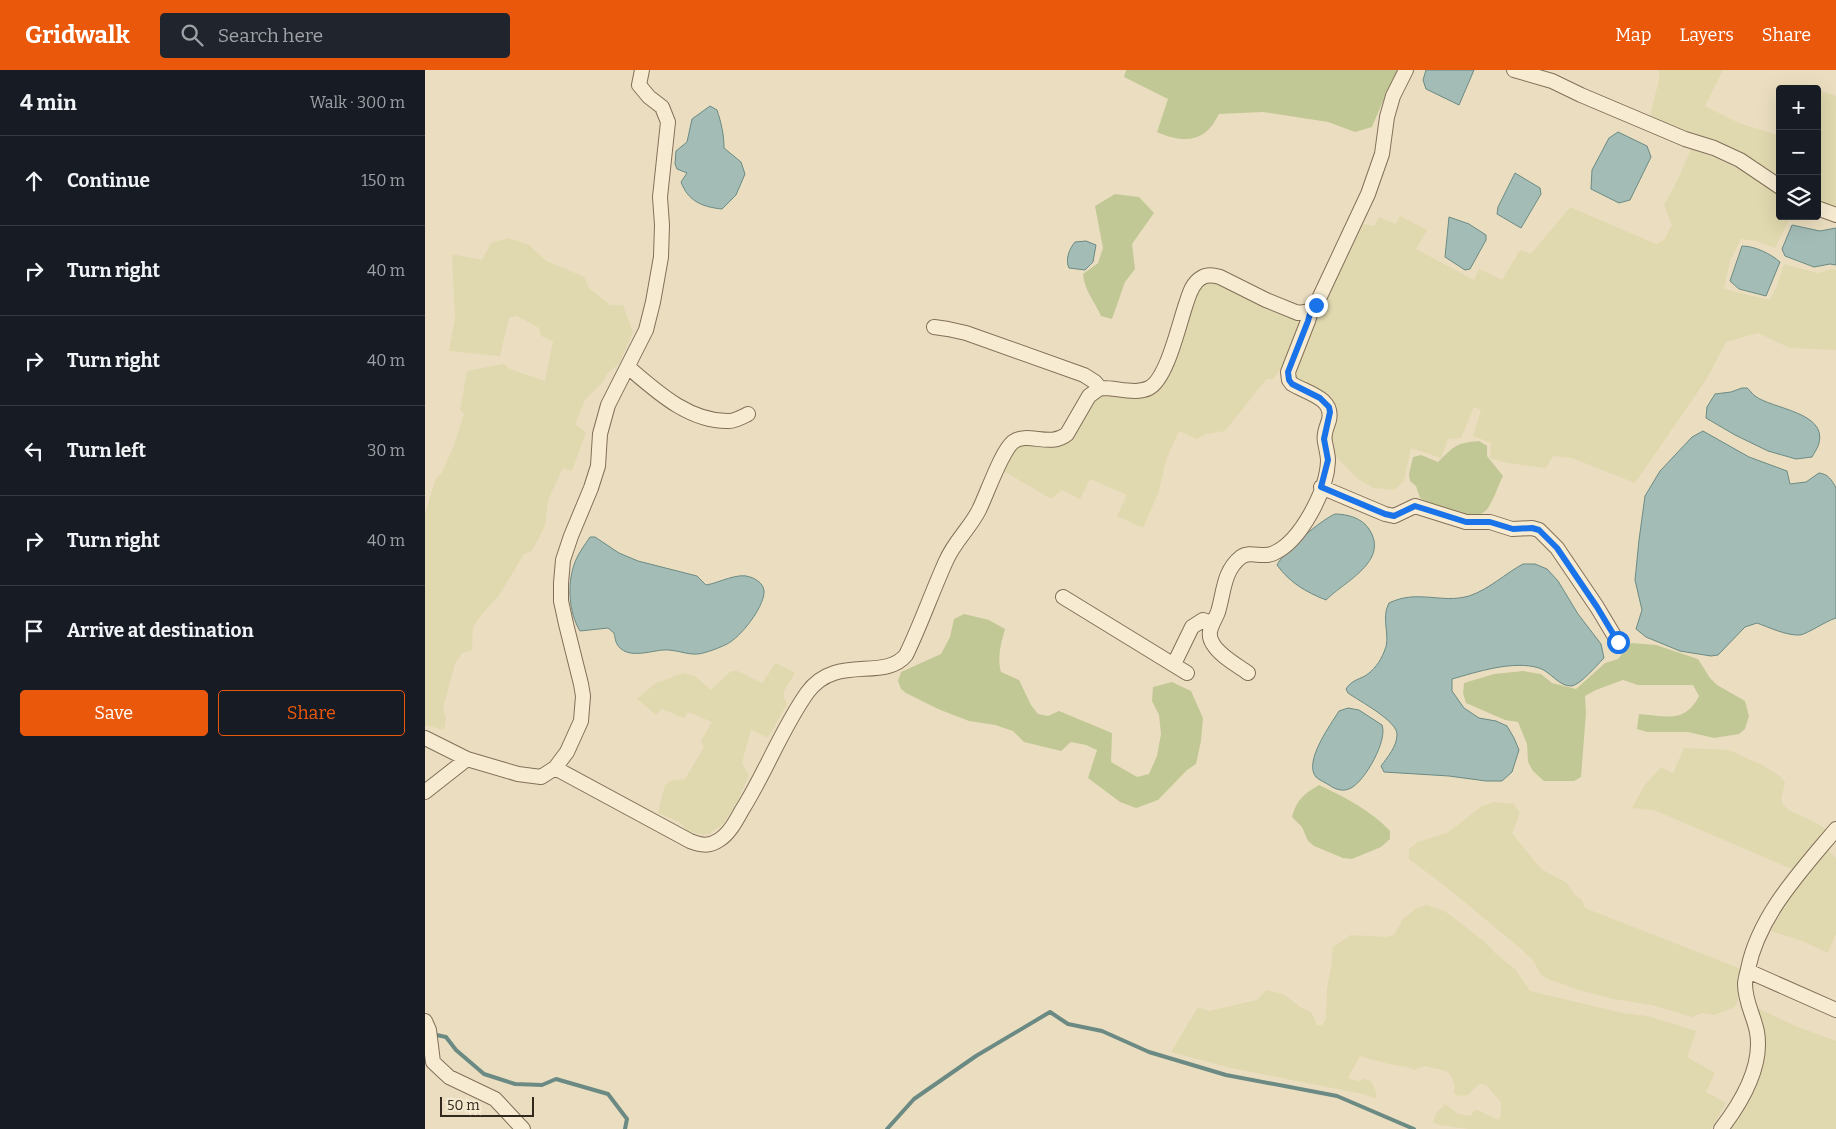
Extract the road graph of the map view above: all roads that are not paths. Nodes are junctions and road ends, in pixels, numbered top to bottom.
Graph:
1 (642, 70) edge
2 (1406, 70) edge
3 (1514, 70) edge
4 (1776, 184) edge
5 (1821, 209) edge
6 (1836, 215) edge
7 (1311, 310) junction
8 (934, 327) dead end
9 (628, 367) junction
10 (1100, 388) junction
11 (747, 414) dead end
12 (1321, 487) junction
13 (1063, 597) dead end
14 (1212, 623) junction
15 (1618, 642) dead end
16 (1174, 664) junction
17 (1187, 673) dead end
18 (1248, 673) dead end
19 (425, 738) edge
20 (467, 759) junction
21 (555, 768) junction
22 (425, 792) edge
23 (1836, 829) edge
24 (1748, 971) junction
25 (1836, 1010) edge
26 (425, 1021) edge
27 (523, 1129) edge
28 (1721, 1129) edge

1 - 9 street
2 - 7 street
3 - 4 street
5 - 6 street
7 - 10 street
7 - 12 street
8 - 10 street
9 - 11 street
9 - 21 street
10 - 21 street
12 - 14 street
12 - 15 street
13 - 16 street
14 - 16 street
14 - 18 street
16 - 17 street
19 - 20 street
20 - 21 street
20 - 22 street
23 - 24 street
24 - 25 street
24 - 28 street
26 - 27 street

